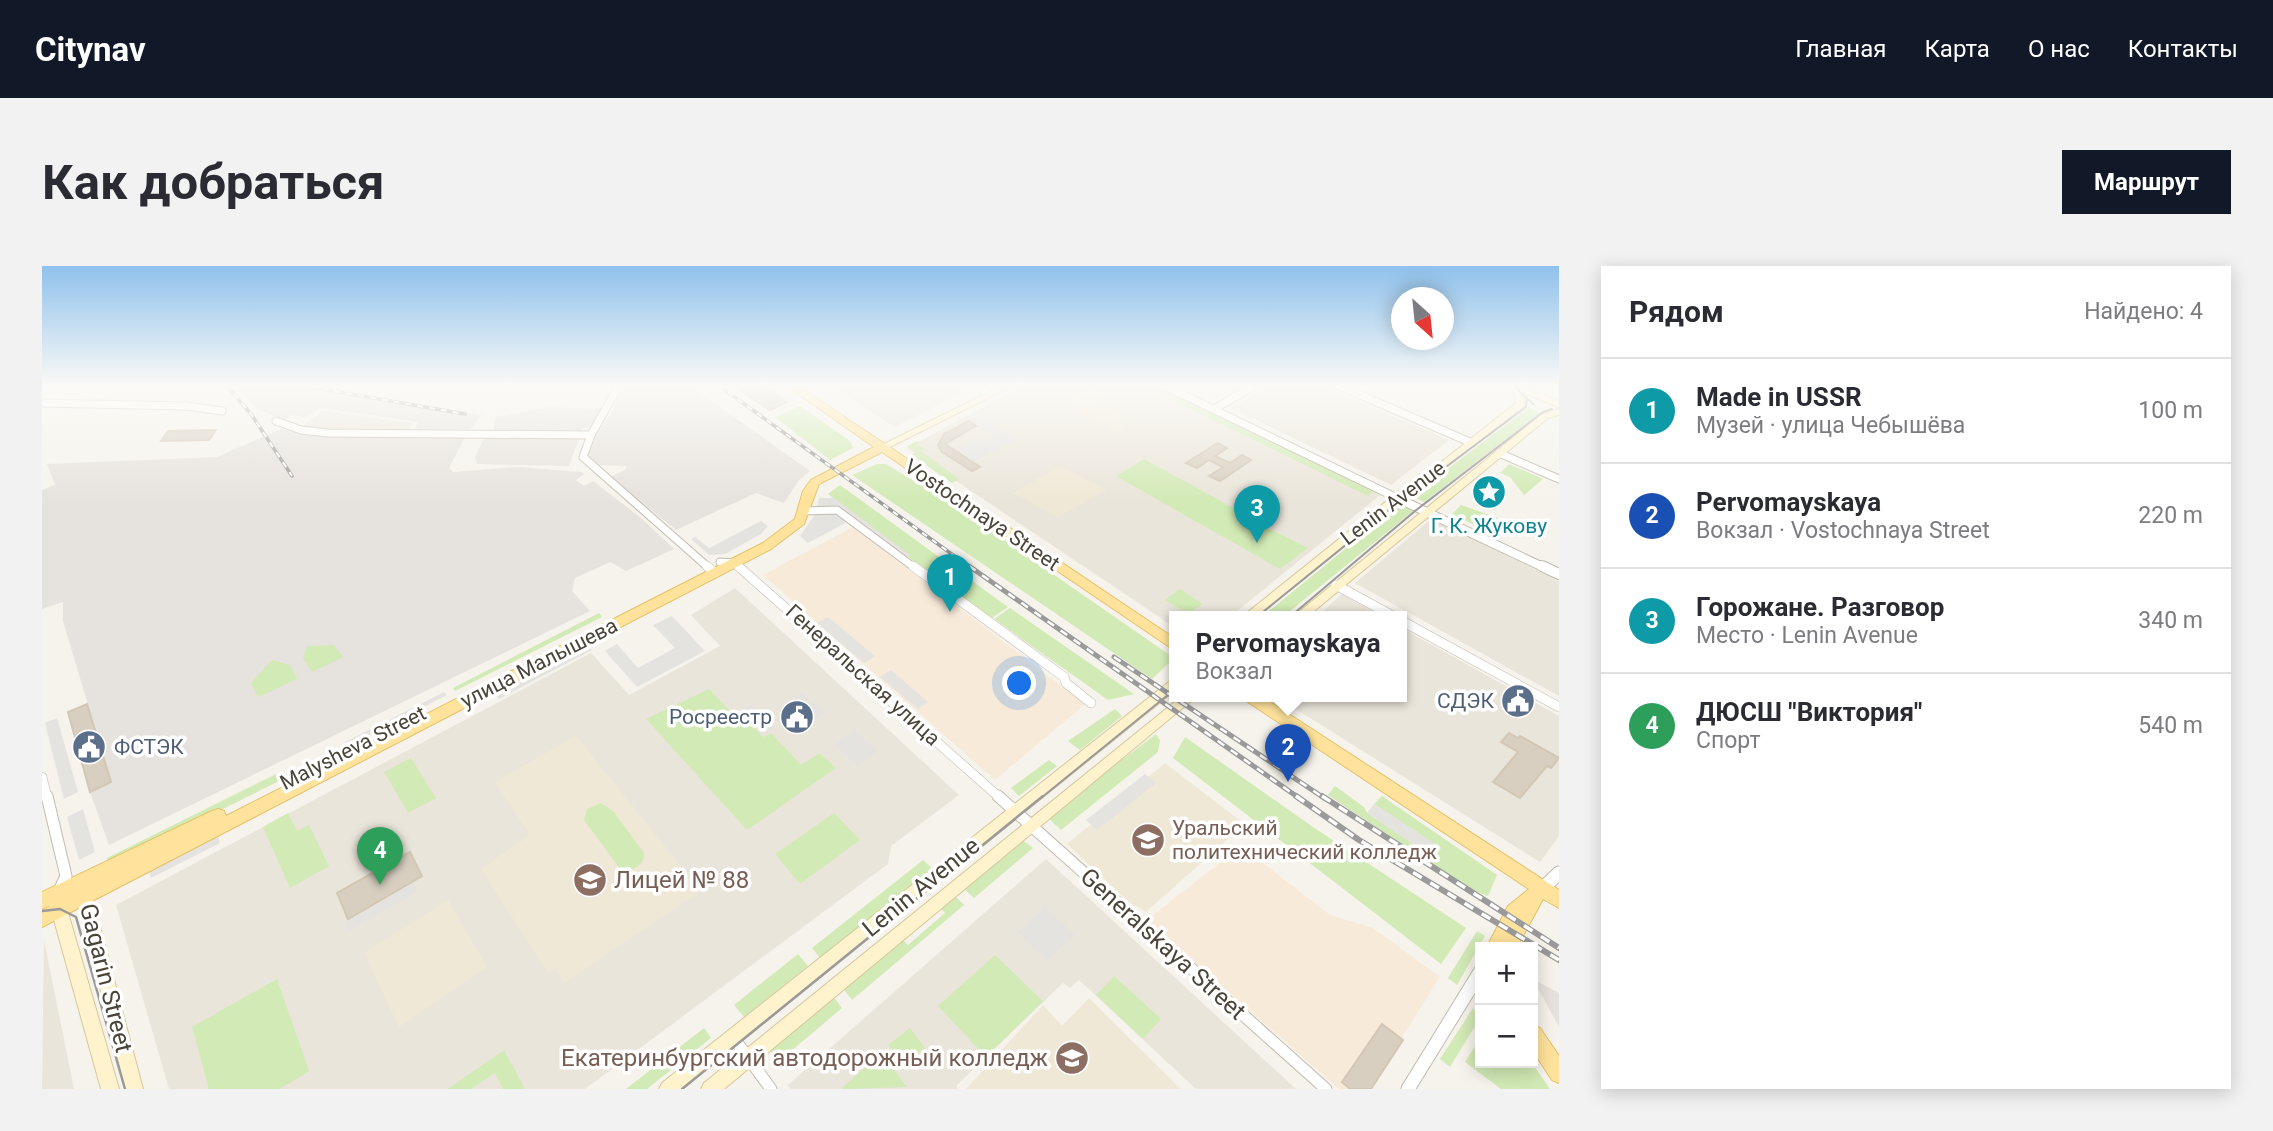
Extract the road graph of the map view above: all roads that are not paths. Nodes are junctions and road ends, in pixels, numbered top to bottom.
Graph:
1 (280, 423) edge
2 (598, 423) edge
3 (846, 423) edge
4 (923, 423) edge
5 (928, 423) edge
6 (1244, 423) edge
7 (1426, 423) edge
8 (1497, 423) edge
9 (1536, 423) edge
10 (592, 435) junction
11 (1472, 443) junction
12 (879, 446) junction
13 (1499, 453) junction
14 (1559, 479) edge
15 (1397, 498) junction
16 (804, 511) junction
17 (1428, 512) junction
18 (720, 566) junction
19 (1559, 574) edge
20 (1336, 585) junction
21 (1255, 611) edge
22 (1306, 611) edge
23 (1383, 611) edge
24 (1407, 624) edge
25 (1169, 642) edge
26 (1169, 688) edge
27 (1184, 702) edge
28 (1259, 702) edge
29 (1091, 703) dead end
30 (1559, 708) edge
31 (42, 777) edge
32 (1016, 811) junction
33 (1032, 825) junction
34 (1559, 873) edge
35 (77, 885) junction
36 (1539, 892) junction
37 (1559, 900) edge
38 (50, 906) edge
39 (1501, 942) edge
40 (1475, 990) edge
41 (733, 1037) junction
42 (1538, 1042) edge
43 (748, 1058) junction
44 (1559, 1073) edge
45 (110, 1089) edge
46 (134, 1089) edge
47 (668, 1089) edge
48 (710, 1089) edge
49 (771, 1089) edge
50 (1326, 1089) edge
51 (1408, 1089) edge

1 - 10 street
2 - 10 street
3 - 12 main road, Vostochnaya Street
4 - 12 main road
5 - 12 main road, улица Малышева
6 - 15 street
7 - 11 street
8 - 11 main road, Lenin Avenue
9 - 13 main road, Lenin Avenue
10 - 18 street, Генеральская улица
11 - 15 main road, Lenin Avenue
12 - 16 main road, улица Малышева
12 - 18 main road, улица Малышева
12 - 25 main road, Vostochnaya Street
13 - 14 street
13 - 17 main road, Lenin Avenue
15 - 17 street
15 - 21 main road, Lenin Avenue
16 - 18 main road, улица Малышева
16 - 29 street
17 - 19 street
17 - 20 main road, Lenin Avenue
18 - 32 street, Генеральская улица
18 - 35 main road, улица Малышева
20 - 22 main road, Lenin Avenue
20 - 23 street
24 - 30 street
26 - 32 main road, Lenin Avenue
27 - 33 main road, Lenin Avenue
28 - 36 main road
31 - 35 street, Gagarin Street
32 - 33 street, Generalskaya Street
32 - 41 main road, Lenin Avenue
33 - 43 main road, Lenin Avenue
33 - 50 street, Generalskaya Street
34 - 36 street
35 - 38 main road, улица Малышева
35 - 38 street, Gagarin Street
35 - 46 main road, Gagarin Street
36 - 37 main road
36 - 39 main road
38 - 45 main road, Gagarin Street
40 - 51 street
41 - 43 street
41 - 47 main road, Lenin Avenue
42 - 44 main road
43 - 48 main road, Lenin Avenue
43 - 49 street

